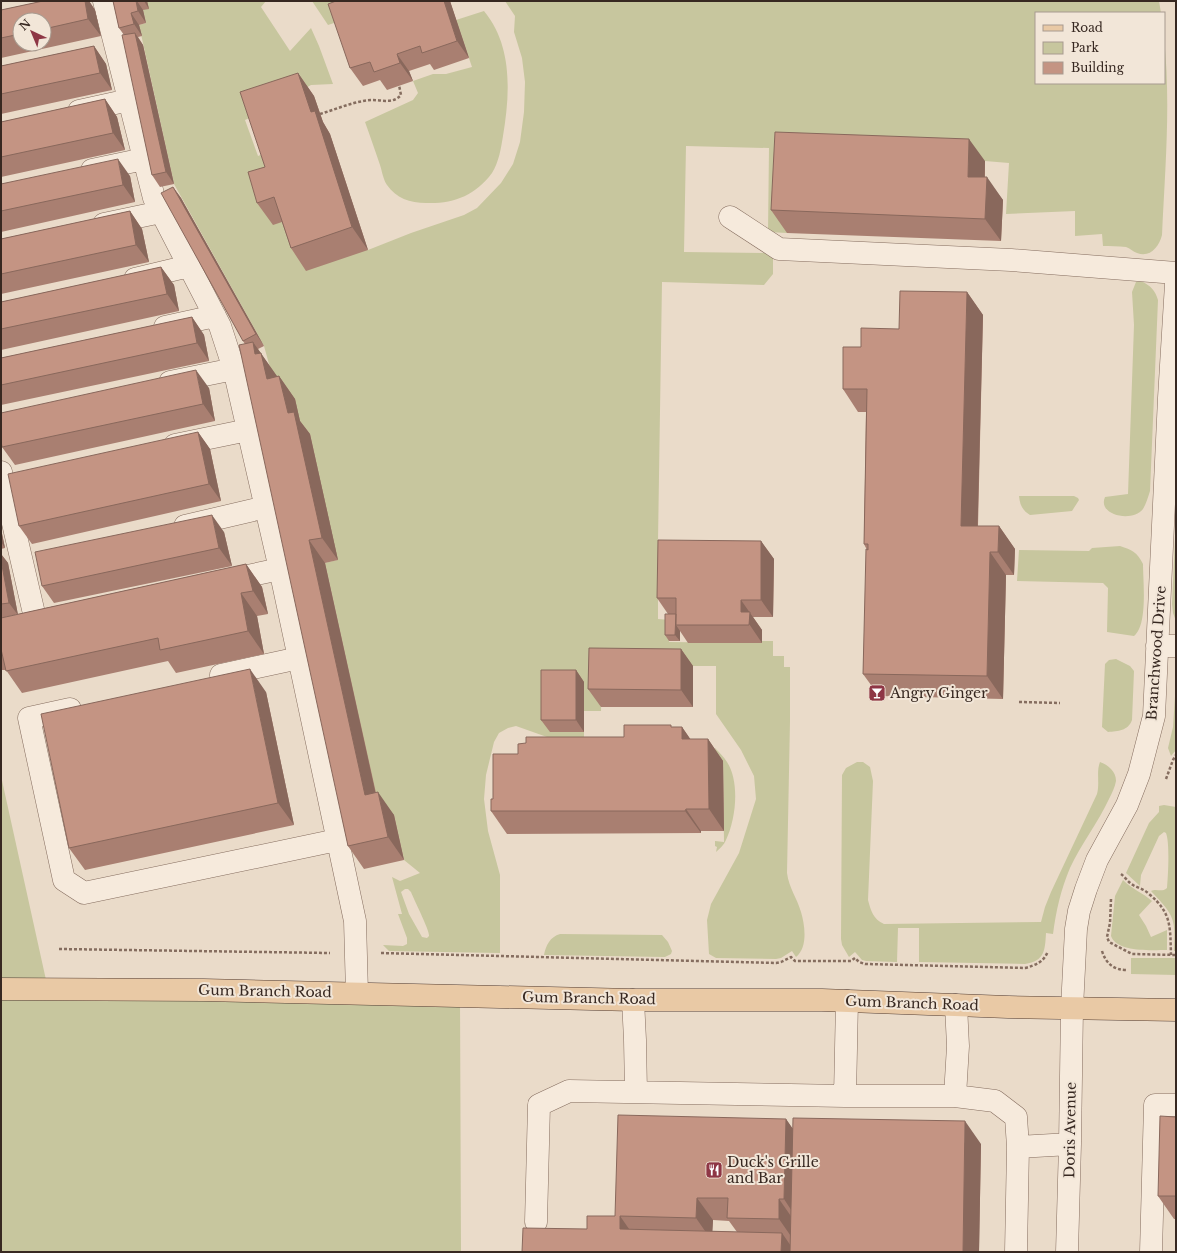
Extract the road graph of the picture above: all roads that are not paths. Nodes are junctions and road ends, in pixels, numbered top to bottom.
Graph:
1 (104, 1) edge
2 (116, 46) junction
3 (93, 52) edge
4 (129, 100) junction
5 (61, 115) edge
6 (144, 159) junction
7 (76, 174) edge
8 (161, 212) junction
9 (730, 217) dead end
10 (85, 228) edge
11 (189, 266) junction
12 (1176, 273) edge
13 (114, 283) edge
14 (1176, 284) edge
15 (215, 316) junction
16 (146, 331) edge
17 (234, 369) junction
18 (149, 387) edge
19 (1173, 398) edge
20 (248, 430) junction
21 (156, 449) edge
22 (2, 476) edge
23 (26, 476) edge
24 (266, 508) junction
25 (167, 530) edge
26 (45, 557) edge
27 (22, 562) junction
28 (280, 569) junction
29 (203, 586) edge
30 (74, 614) edge
31 (36, 622) junction
32 (15, 627) edge
33 (1167, 646) edge
34 (299, 658) junction
35 (198, 680) edge
36 (90, 704) edge
37 (337, 840) junction
38 (1, 989) edge
39 (357, 993) junction
40 (633, 1000) junction
41 (847, 1001) junction
42 (956, 1005) junction
43 (1072, 1008) junction
44 (1176, 1010) edge
45 (636, 1092) junction
46 (845, 1096) junction
47 (955, 1096) junction
48 (1176, 1105) edge
49 (1070, 1144) junction
50 (1018, 1147) junction
51 (536, 1222) dead end
52 (1016, 1252) edge
53 (1067, 1252) edge
54 (1151, 1252) edge

1 - 2 street
2 - 3 street
2 - 4 street
4 - 5 street
4 - 6 street
6 - 7 street
6 - 8 street
8 - 10 street
8 - 11 street
9 - 12 street
11 - 13 street
11 - 15 street
14 - 19 street, Branchwood Drive
15 - 16 street
15 - 17 street
17 - 18 street
17 - 20 street
19 - 33 street, Branchwood Drive
20 - 21 street
20 - 24 street
22 - 23 street
22 - 27 street
24 - 25 street
24 - 28 street
26 - 27 street
27 - 31 street
28 - 29 street
28 - 34 street
30 - 31 street
31 - 32 street
33 - 43 street, Branchwood Drive
34 - 35 street
34 - 37 street
36 - 37 street
37 - 39 street
38 - 39 main road, Gum Branch Road
39 - 40 main road, Gum Branch Road
40 - 41 main road, Gum Branch Road
40 - 45 street
41 - 42 main road, Gum Branch Road
41 - 46 street
42 - 43 main road, Gum Branch Road
42 - 47 street
43 - 44 main road, Gum Branch Road
43 - 49 street, Doris Avenue
45 - 46 street
45 - 51 street
46 - 47 street
47 - 50 street
48 - 54 street
49 - 50 street
49 - 53 street, Doris Avenue
50 - 52 street

